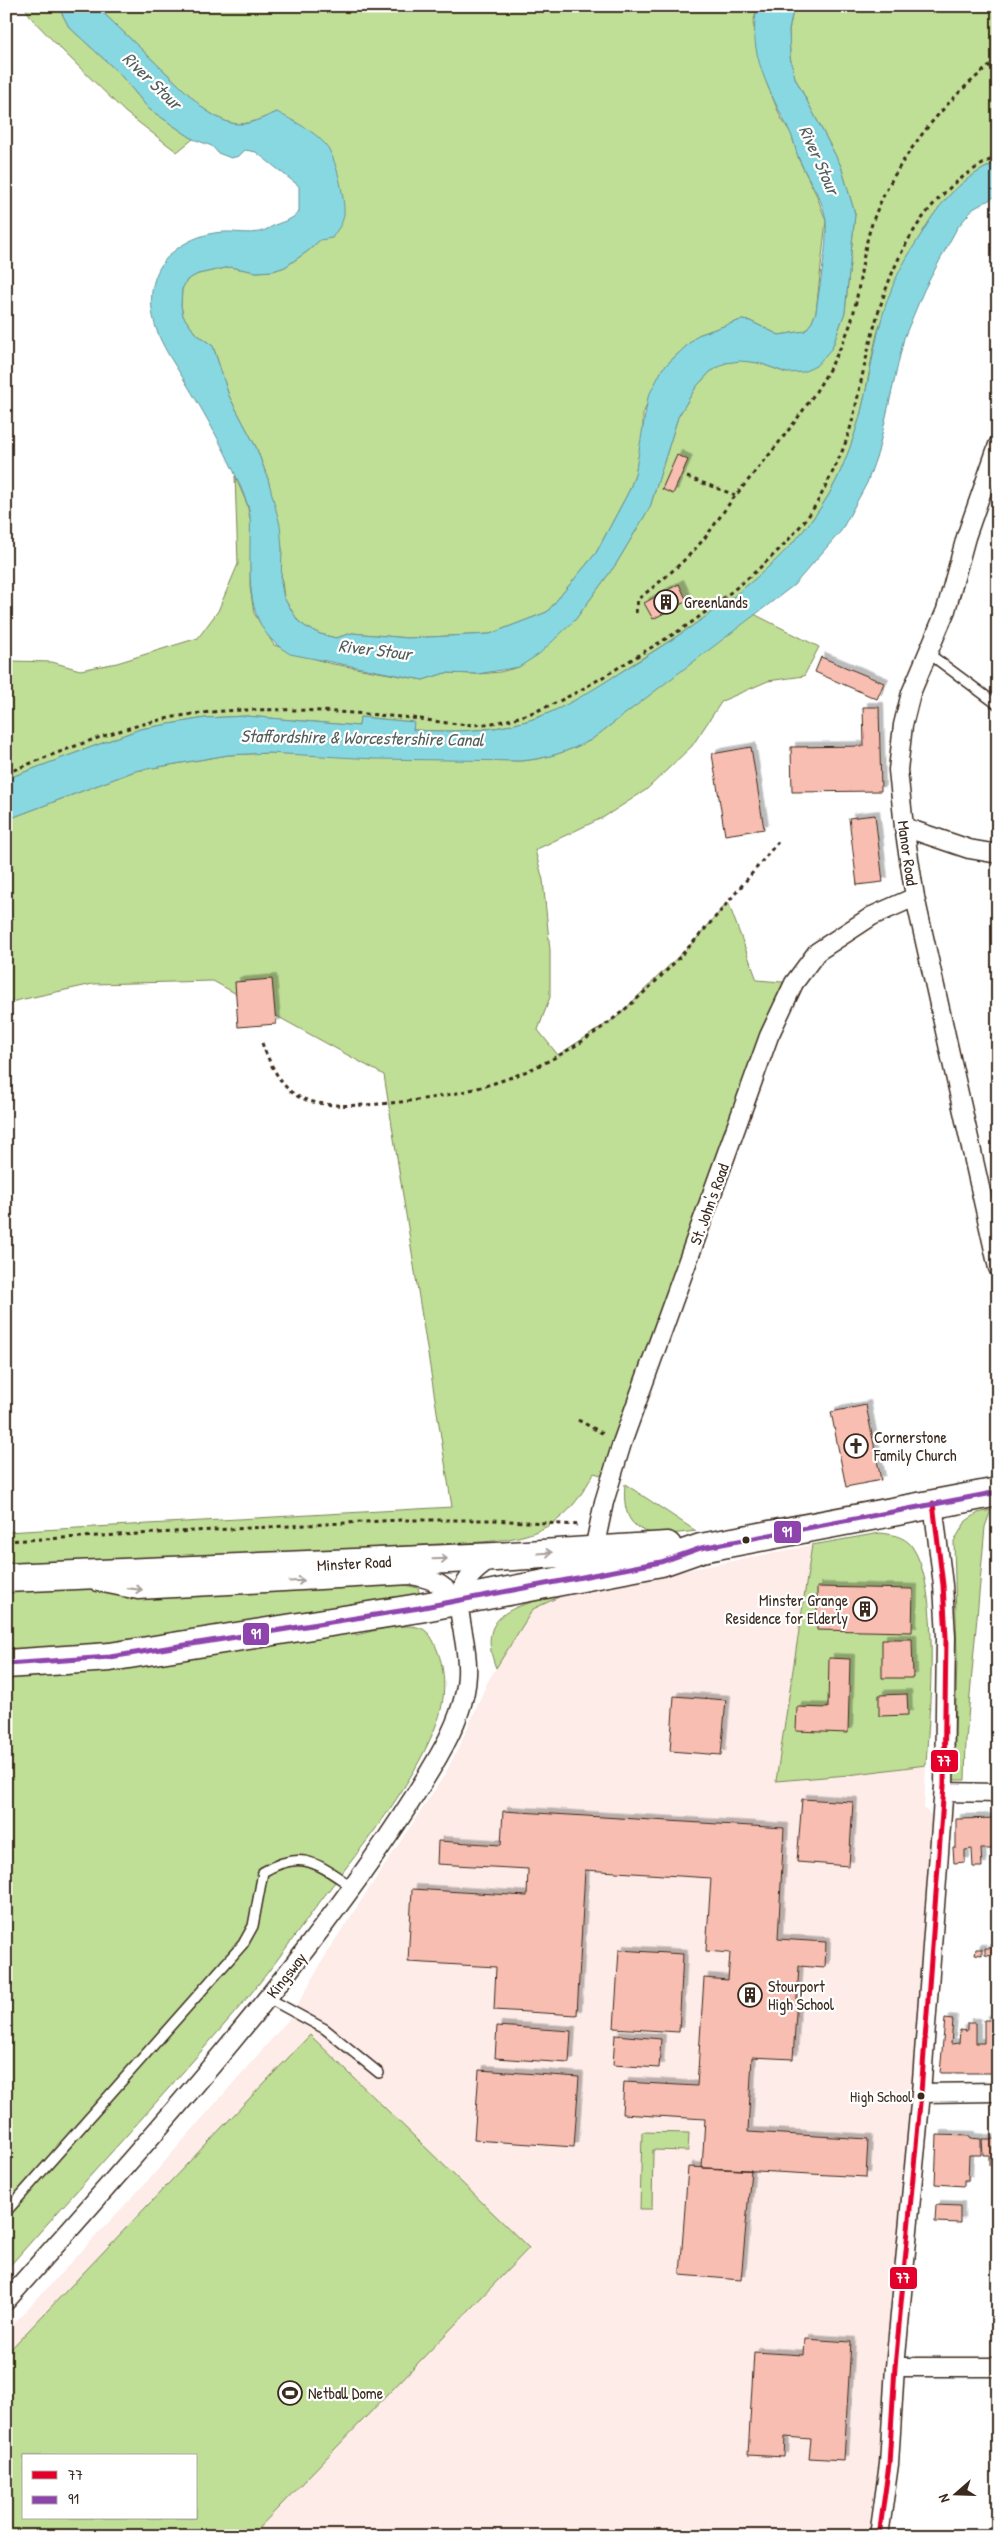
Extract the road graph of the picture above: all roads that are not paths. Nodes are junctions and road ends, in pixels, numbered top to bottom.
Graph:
1 (998, 445) edge
2 (928, 653) junction
3 (998, 705) edge
4 (904, 827) junction
5 (998, 854) edge
6 (915, 897) junction
7 (993, 1221) edge
8 (998, 1268) edge
9 (998, 1492) edge
10 (933, 1503) junction
11 (594, 1550) junction
12 (496, 1556) junction
13 (70, 1577) junction
14 (6, 1578) edge
15 (458, 1601) junction
16 (6, 1664) edge
17 (944, 1792) junction
18 (998, 1792) edge
19 (354, 1888) junction
20 (268, 1998) junction
21 (379, 2073) dead end
22 (998, 2092) edge
23 (921, 2093) junction
24 (19, 2197) junction
25 (6, 2199) edge
26 (6, 2212) edge
27 (6, 2301) edge
28 (998, 2367) edge
29 (895, 2368) junction
30 (879, 2536) edge

1 - 2 street, Manor Road
2 - 3 lane
2 - 4 street, Manor Road
4 - 5 street
4 - 6 street, Manor Road
6 - 7 street, Manor Road
6 - 11 street, St. John's Road
7 - 8 street, Manor Road
9 - 10 main road, Minster Road
10 - 11 main road, Minster Road
10 - 17 street
12 -> 11 main road, Minster Road
11 - 15 main road, Minster Road
13 -> 12 main road, Minster Road
12 - 15 street
13 - 14 main road, Minster Road
13 -> 15 street
15 - 16 main road, Minster Road
15 - 19 street, Kingsway
17 - 18 street
17 - 23 street
19 - 20 street, Kingsway
19 - 24 lane
20 - 21 lane
20 - 27 street, Kingsway
22 - 23 street
23 - 29 street
24 - 25 lane
24 - 26 lane
28 - 29 street
29 - 30 street

